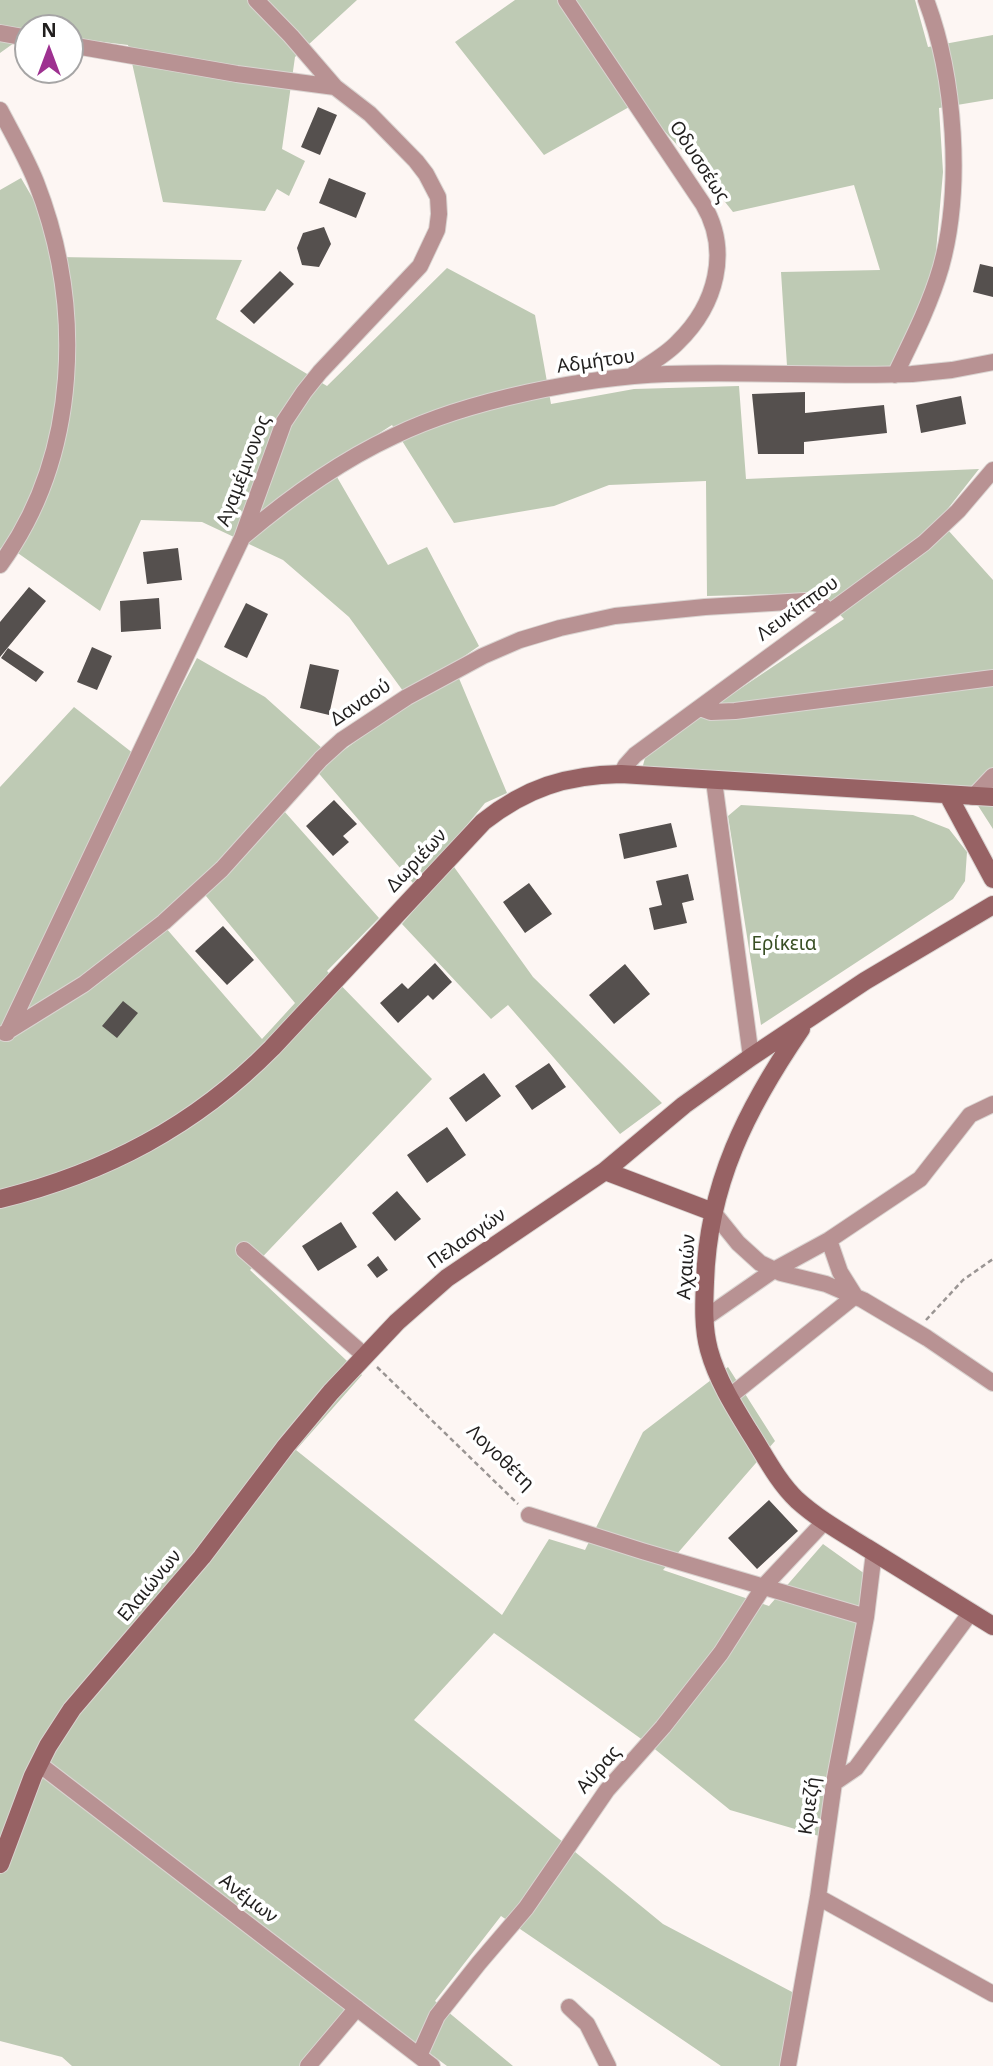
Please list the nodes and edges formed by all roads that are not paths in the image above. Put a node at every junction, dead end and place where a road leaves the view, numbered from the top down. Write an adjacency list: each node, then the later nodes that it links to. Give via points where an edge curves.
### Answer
1 (256, 0): 5 (street, Αγαμέμνονος)
2 (566, 0): 9 (street, Οδυσσέως, via 703,204 717,240 718,270 701,312 678,342)
3 (926, 0): 8 (street, via 947,88 953,192 939,275)
4 (84, 47): 5 (street)
5 (335, 87): 11 (street, Αγαμέμνονος, via 370,114 426,174 438,197 437,230 420,266 320,372 290,413)
6 (0, 110): 12 (street, via 44,202 58,256 68,338 64,401 46,475 22,531)
7 (993, 362): 8 (street, Αδμήτου)
8 (895, 375): 9 (street, Αδμήτου)
9 (629, 377): 11 (street, Αδμήτου, via 501,400 410,428 304,487)
10 (993, 470): 13 (street, Λευκίππου, via 936,533)
11 (242, 538): 25 (street, Αγαμέμνονος)
12 (0, 565)
13 (830, 612): 15 (street, Λευκίππου); 25 (street, Δαναού, via 805,601 640,613 560,628 482,656 342,740 222,869 164,922 84,985)
14 (993, 678): 15 (street, via 735,711)
15 (700, 708): 16 (street, Λευκίππου, via 635,755)
16 (621, 774): 18 (main road, Δωριέων); 29 (main road, Δωριέων, via 541,787 483,822 266,1054 190,1118 101,1166)
17 (993, 776): 20 (street)
18 (714, 781): 19 (main road, Δωριέων); 26 (street)
19 (948, 795): 20 (main road, Δωριέων); 22 (main road)
20 (973, 797): 21 (main road, Δωριέων)
21 (993, 797)
22 (993, 878)
23 (993, 905): 24 (main road, Αχαιών)
24 (807, 1020): 26 (main road, Πελασγών); 30 (main road, Αχαιών, via 745,1121)
25 (3, 1034)
26 (751, 1057): 28 (main road, Πελασγών)
27 (993, 1104): 31 (street, via 970,1115 920,1179)
28 (605, 1171): 30 (main road); 36 (main road, Πελασγών, via 447,1278)
29 (0, 1199)
30 (713, 1212): 33 (street, via 746,1252); 35 (main road, Αχαιών, via 705,1268)
31 (829, 1240): 33 (street); 34 (street)
32 (244, 1250): 36 (street)
33 (774, 1270): 34 (street); 35 (street)
34 (855, 1296): 37 (street); 38 (street)
35 (705, 1318): 38 (main road, Αχαιών, via 713,1364)
36 (364, 1355): 46 (main road, Ελαιώνων, via 286,1446 202,1557 72,1709)
37 (993, 1383)
38 (729, 1397): 40 (main road, Αχαιών, via 780,1481)
39 (529, 1515): 42 (street, Λογοθέτη)
40 (825, 1521): 41 (main road, Αχαιών); 42 (street, Αύρας)
41 (874, 1552): 43 (main road, Αχαιών); 44 (street, Κριεζή)
42 (764, 1586): 44 (street, Λογοθέτη); 53 (street, Αύρας, via 721,1653 607,1790 526,1908 437,2016)
43 (971, 1612): 45 (main road, Αχαιών); 47 (street, via 856,1768)
44 (866, 1617): 47 (street, Κριεζή)
45 (993, 1626)
46 (39, 1764): 48 (main road, Ελαιώνων); 52 (street, Ανέμων)
47 (834, 1783): 49 (street, Κριεζή)
48 (0, 1864)
49 (818, 1897): 50 (street); 56 (street, Κριεζή)
50 (993, 1994)
51 (569, 2007): 55 (street, via 587,2024)
52 (357, 2008): 53 (street, Ανέμων); 54 (street)
53 (426, 2061)
54 (308, 2066)
55 (608, 2066)
56 (789, 2066)

